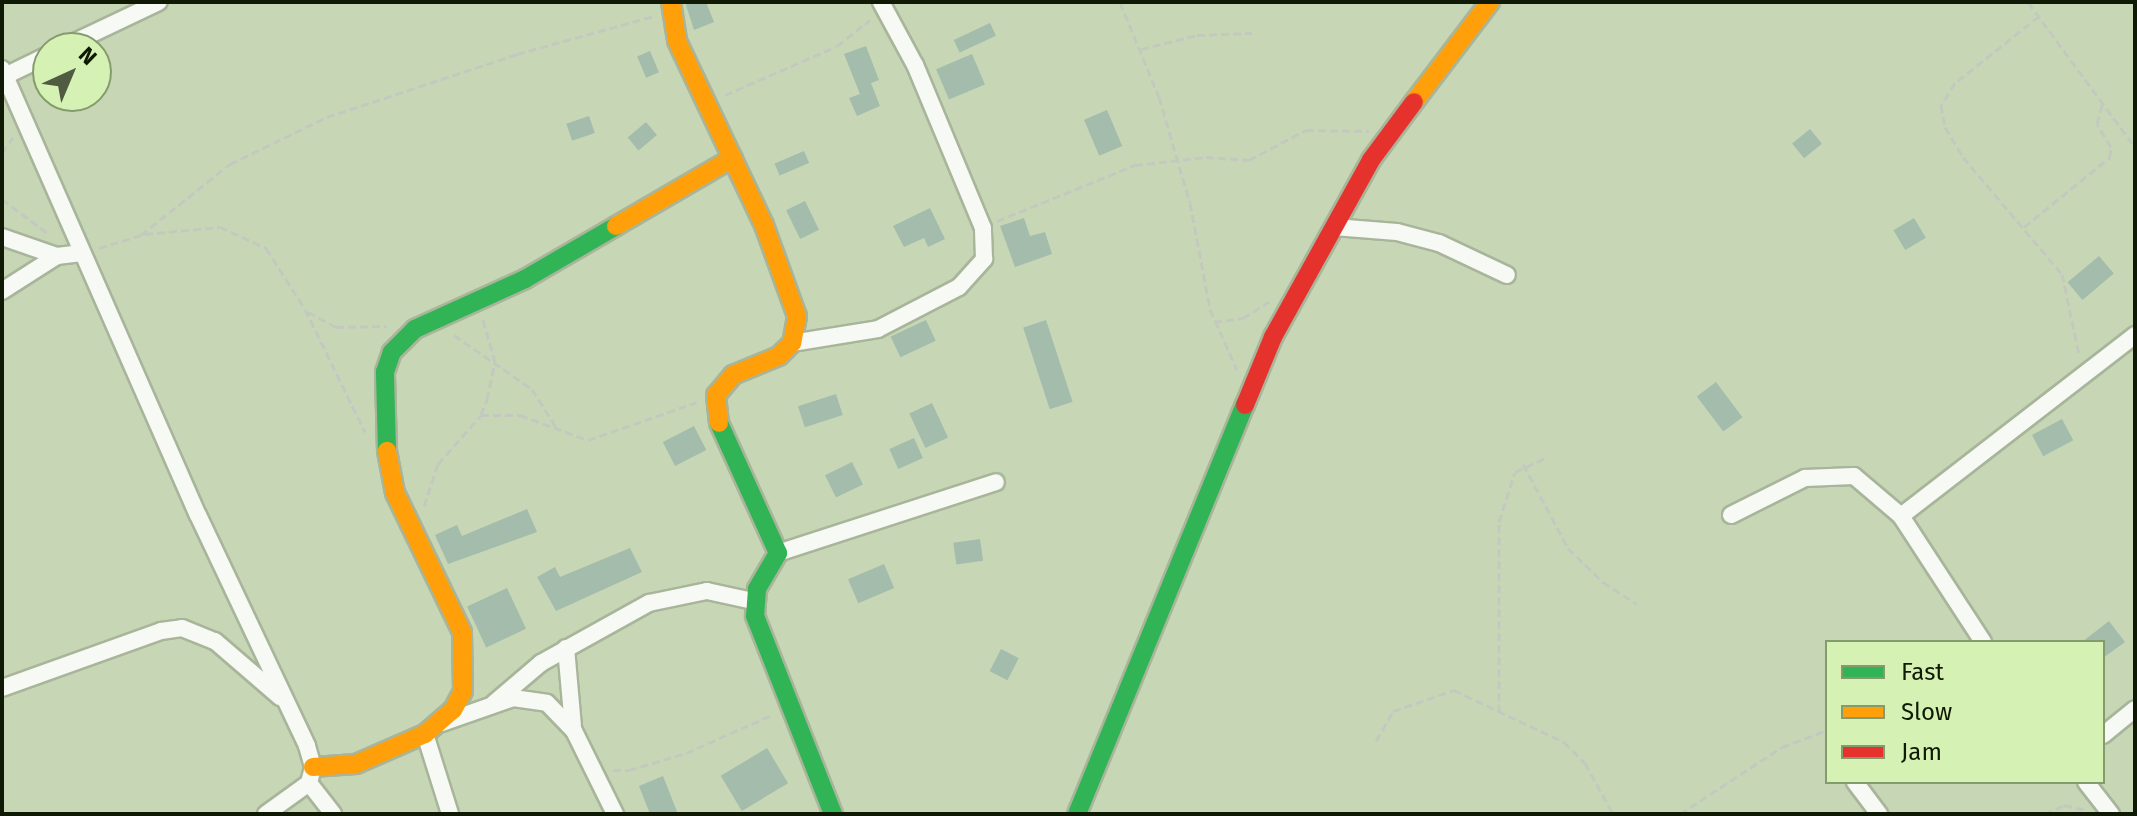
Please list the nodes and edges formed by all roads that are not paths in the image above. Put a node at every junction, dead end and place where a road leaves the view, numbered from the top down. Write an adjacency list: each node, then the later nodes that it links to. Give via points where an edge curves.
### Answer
1 (159, 2): 5 (street)
2 (1490, 2): 9 (street, via 1390,134)
3 (882, 5): 15 (street, via 915,65 983,228 984,259 959,287 878,329)
4 (670, 7): 8 (street, via 677,41)
5 (96, 32)
6 (32, 61): 7 (street)
7 (3, 73): 11 (street)
8 (733, 158): 15 (street, via 785,275 797,316); 27 (street, via 477,301 422,325 389,362 385,418 395,493 462,632 463,691)
9 (1334, 227): 12 (street, via 1397,232 1439,243); 38 (street, via 1249,393)
10 (2, 237): 11 (street)
11 (68, 254): 13 (street); 24 (street)
12 (1507, 275)
13 (2, 291)
14 (2135, 335): 18 (street)
15 (792, 343): 19 (street, via 779,356 733,375 716,395 724,438)
16 (996, 482): 19 (street)
17 (1731, 515): 18 (street, via 1805,478 1833,474 1854,476)
18 (1901, 516): 21 (street)
19 (778, 553): 20 (street)
20 (753, 601): 22 (street, via 707,591 661,600 614,619); 37 (street)
21 (1974, 639)
22 (566, 648): 25 (street); 28 (street, via 565,684)
23 (2, 688): 24 (street, via 182,628 215,641)
24 (285, 701): 30 (street)
25 (494, 703): 27 (street); 28 (street, via 529,698 547,703)
26 (2135, 709): 29 (street)
27 (433, 729): 30 (street, via 356,764); 35 (street)
28 (574, 731): 36 (street)
29 (2105, 733)
30 (311, 775): 33 (street); 34 (street)
31 (1856, 784): 39 (street)
32 (2088, 784): 40 (street)
33 (266, 814)
34 (333, 814)
35 (450, 814)
36 (615, 814)
37 (833, 814)
38 (1077, 814)
39 (1879, 814)
40 (2111, 814)

